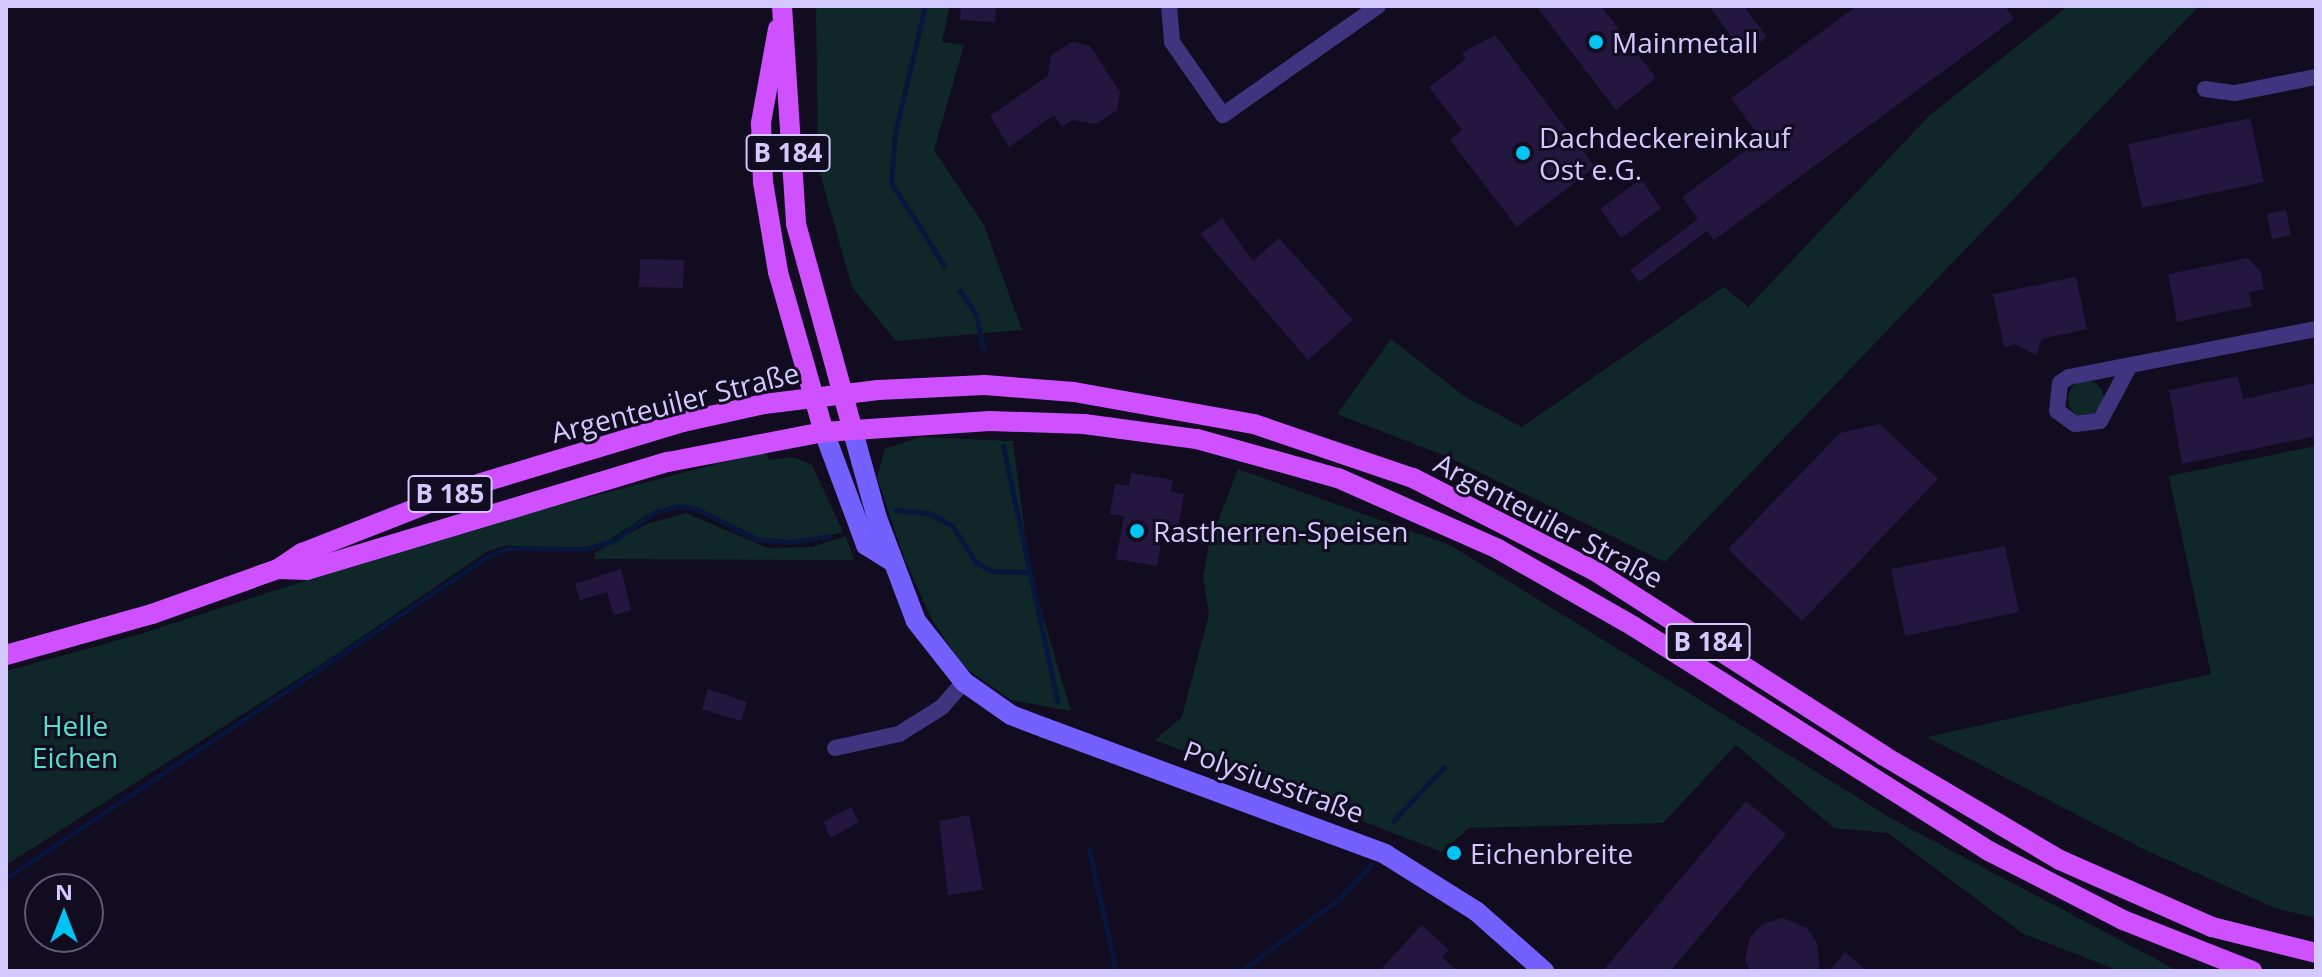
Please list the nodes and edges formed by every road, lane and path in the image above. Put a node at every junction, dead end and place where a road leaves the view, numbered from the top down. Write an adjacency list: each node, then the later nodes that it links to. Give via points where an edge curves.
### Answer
1 (1169, 6): 2 (street, via 1172,42 1223,115)
2 (1378, 6)
3 (782, 13): 8 (main road, B 184, via 796,224); 9 (main road, B 184, via 765,85 763,182 778,272)
4 (2316, 77): 5 (street, via 2235,93)
5 (2205, 89)
6 (2316, 329): 7 (street)
7 (2129, 367): 7 (street, via 2060,383 2054,398 2057,411 2083,426 2100,421)
8 (845, 392): 9 (main road, Argenteuiler Straße / B 184); 10 (main road, B 184); 17 (main road, Argenteuiler Straße / B 184, via 985,385 1074,392 1254,424 1413,478 1595,571 1884,756 2060,860 2212,927)
9 (813, 396): 11 (main road, B 184); 13 (main road, Argenteuiler Straße / B 185, via 683,422 553,459 414,507 302,553)
10 (852, 428): 11 (main road, Argenteuiler Straße / B 184); 12 (street, Polysiusstraße); 19 (main road, Argenteuiler Straße / B 184, via 990,421 1140,430 1269,456 1338,478 1417,510 1550,576 1865,775 2055,887)
11 (824, 432): 12 (street, Polysiusstraße, via 866,545); 13 (main road, Argenteuiler Straße / B 185, via 668,462 307,570)
12 (892, 561): 15 (street, Polysiusstraße, via 916,621)
13 (278, 569): 14 (main road, Argenteuiler Straße / B 185, via 152,614)
14 (6, 655)
15 (964, 682): 16 (street, via 942,707 899,734); 18 (street, Polysiusstraße, via 1011,715 1314,823 1385,854 1476,911)
16 (835, 748)
17 (2316, 953)
18 (1544, 971)
19 (2252, 971)

